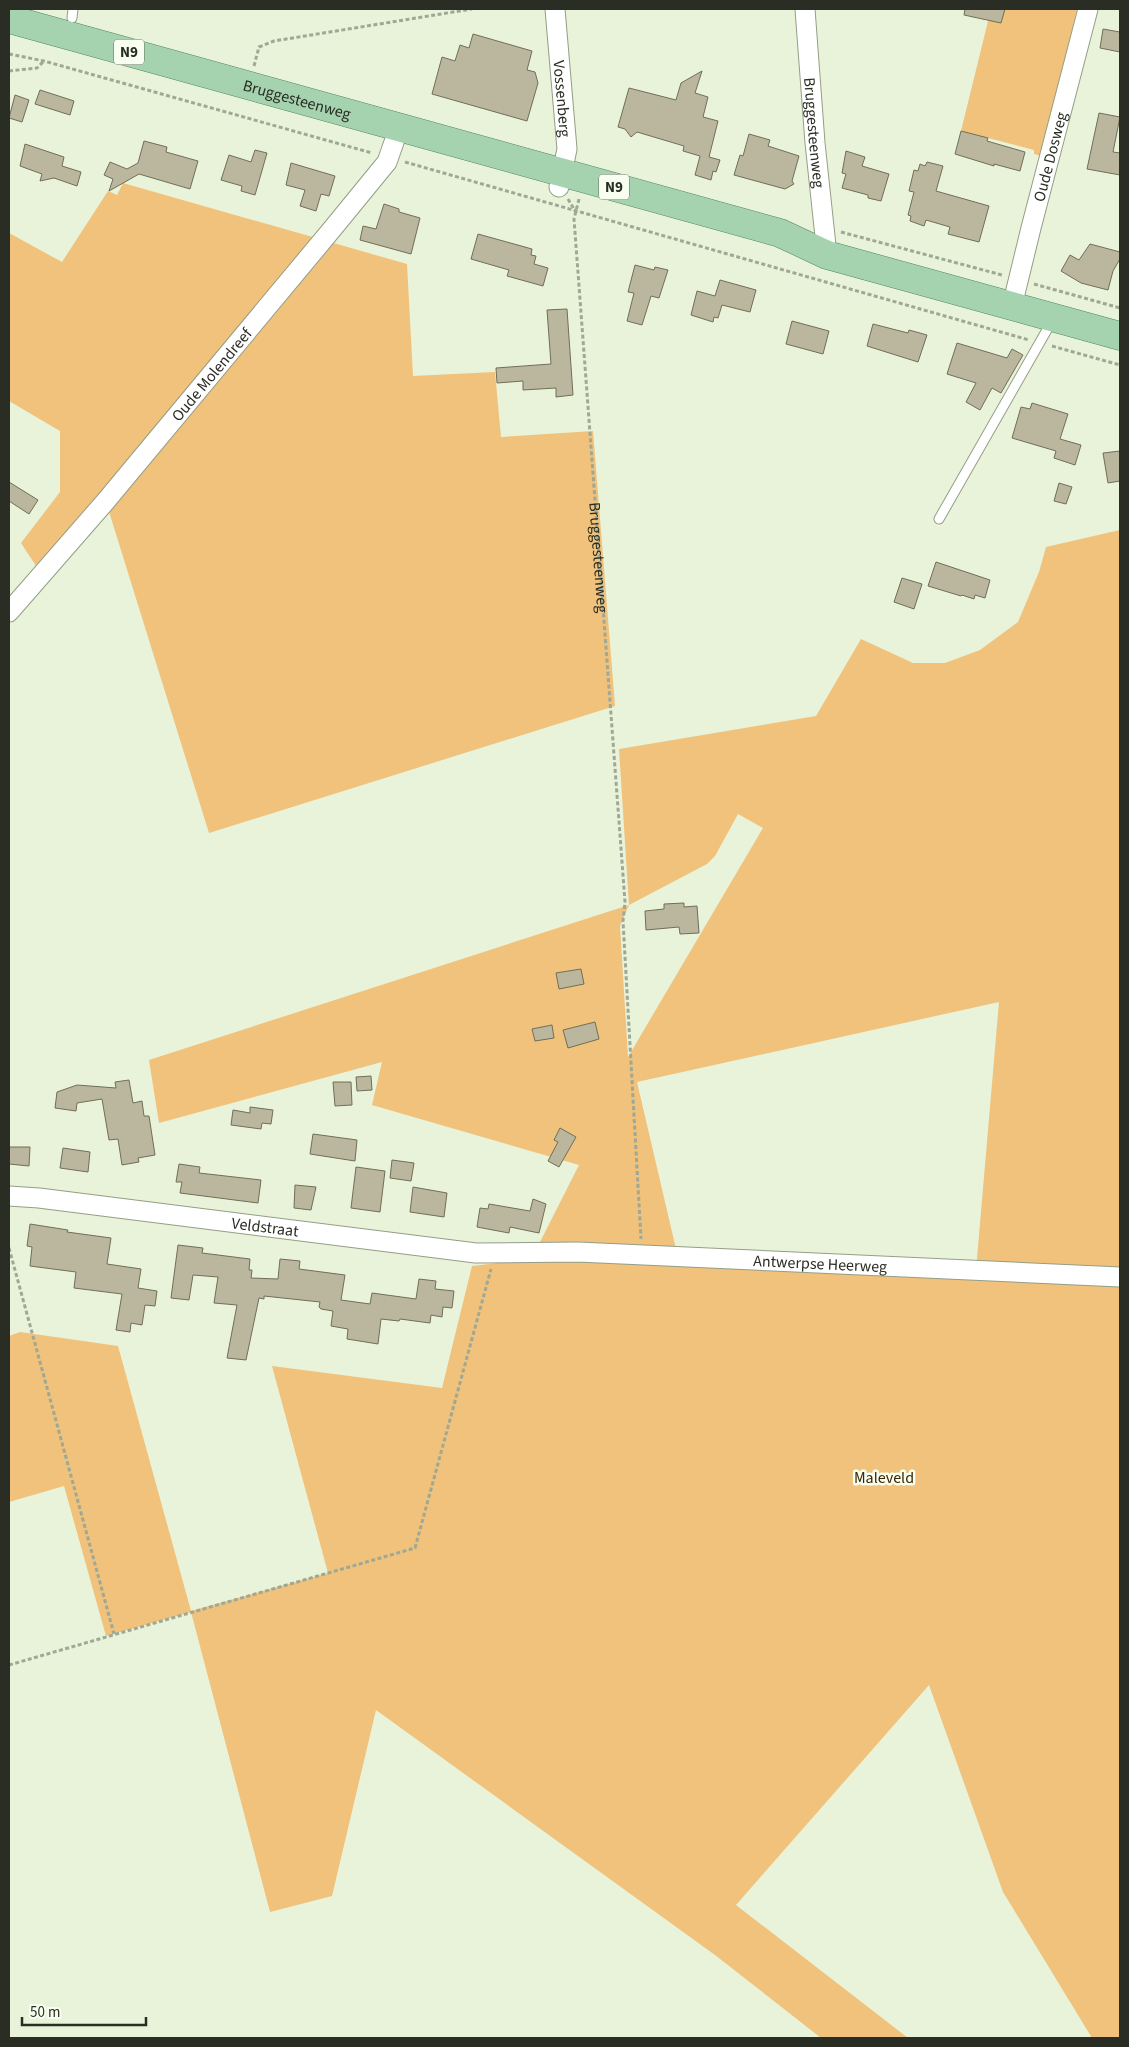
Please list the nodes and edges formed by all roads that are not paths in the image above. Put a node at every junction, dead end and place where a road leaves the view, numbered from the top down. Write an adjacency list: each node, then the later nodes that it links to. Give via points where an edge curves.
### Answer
1 (555, 9): 7 (street, Vossenberg)
2 (805, 9): 8 (street, Bruggesteenweg)
3 (1088, 9): 9 (street, Oude Dosweg)
4 (9, 19): 6 (main road, Bruggesteenweg / N9)
5 (9, 34): 6 (main road, Bruggesteenweg / N9)
6 (393, 142): 7 (main road, Bruggesteenweg / N9); 13 (street, Oude Molendreef, via 333,228 112,494)
7 (569, 191): 8 (main road, Bruggesteenweg / N9, via 803,256)
8 (827, 255): 9 (main road, Bruggesteenweg / N9)
9 (1012, 306): 10 (main road, Bruggesteenweg / N9)
10 (1059, 320): 11 (main road, N9); 12 (lane, via 1040,343)
11 (1120, 336)
12 (938, 519)
13 (9, 612)
14 (9, 1196): 15 (street, Veldstraat, via 476,1253)
15 (521, 1252): 16 (street, Antwerpse Heerweg)
16 (1120, 1277)

